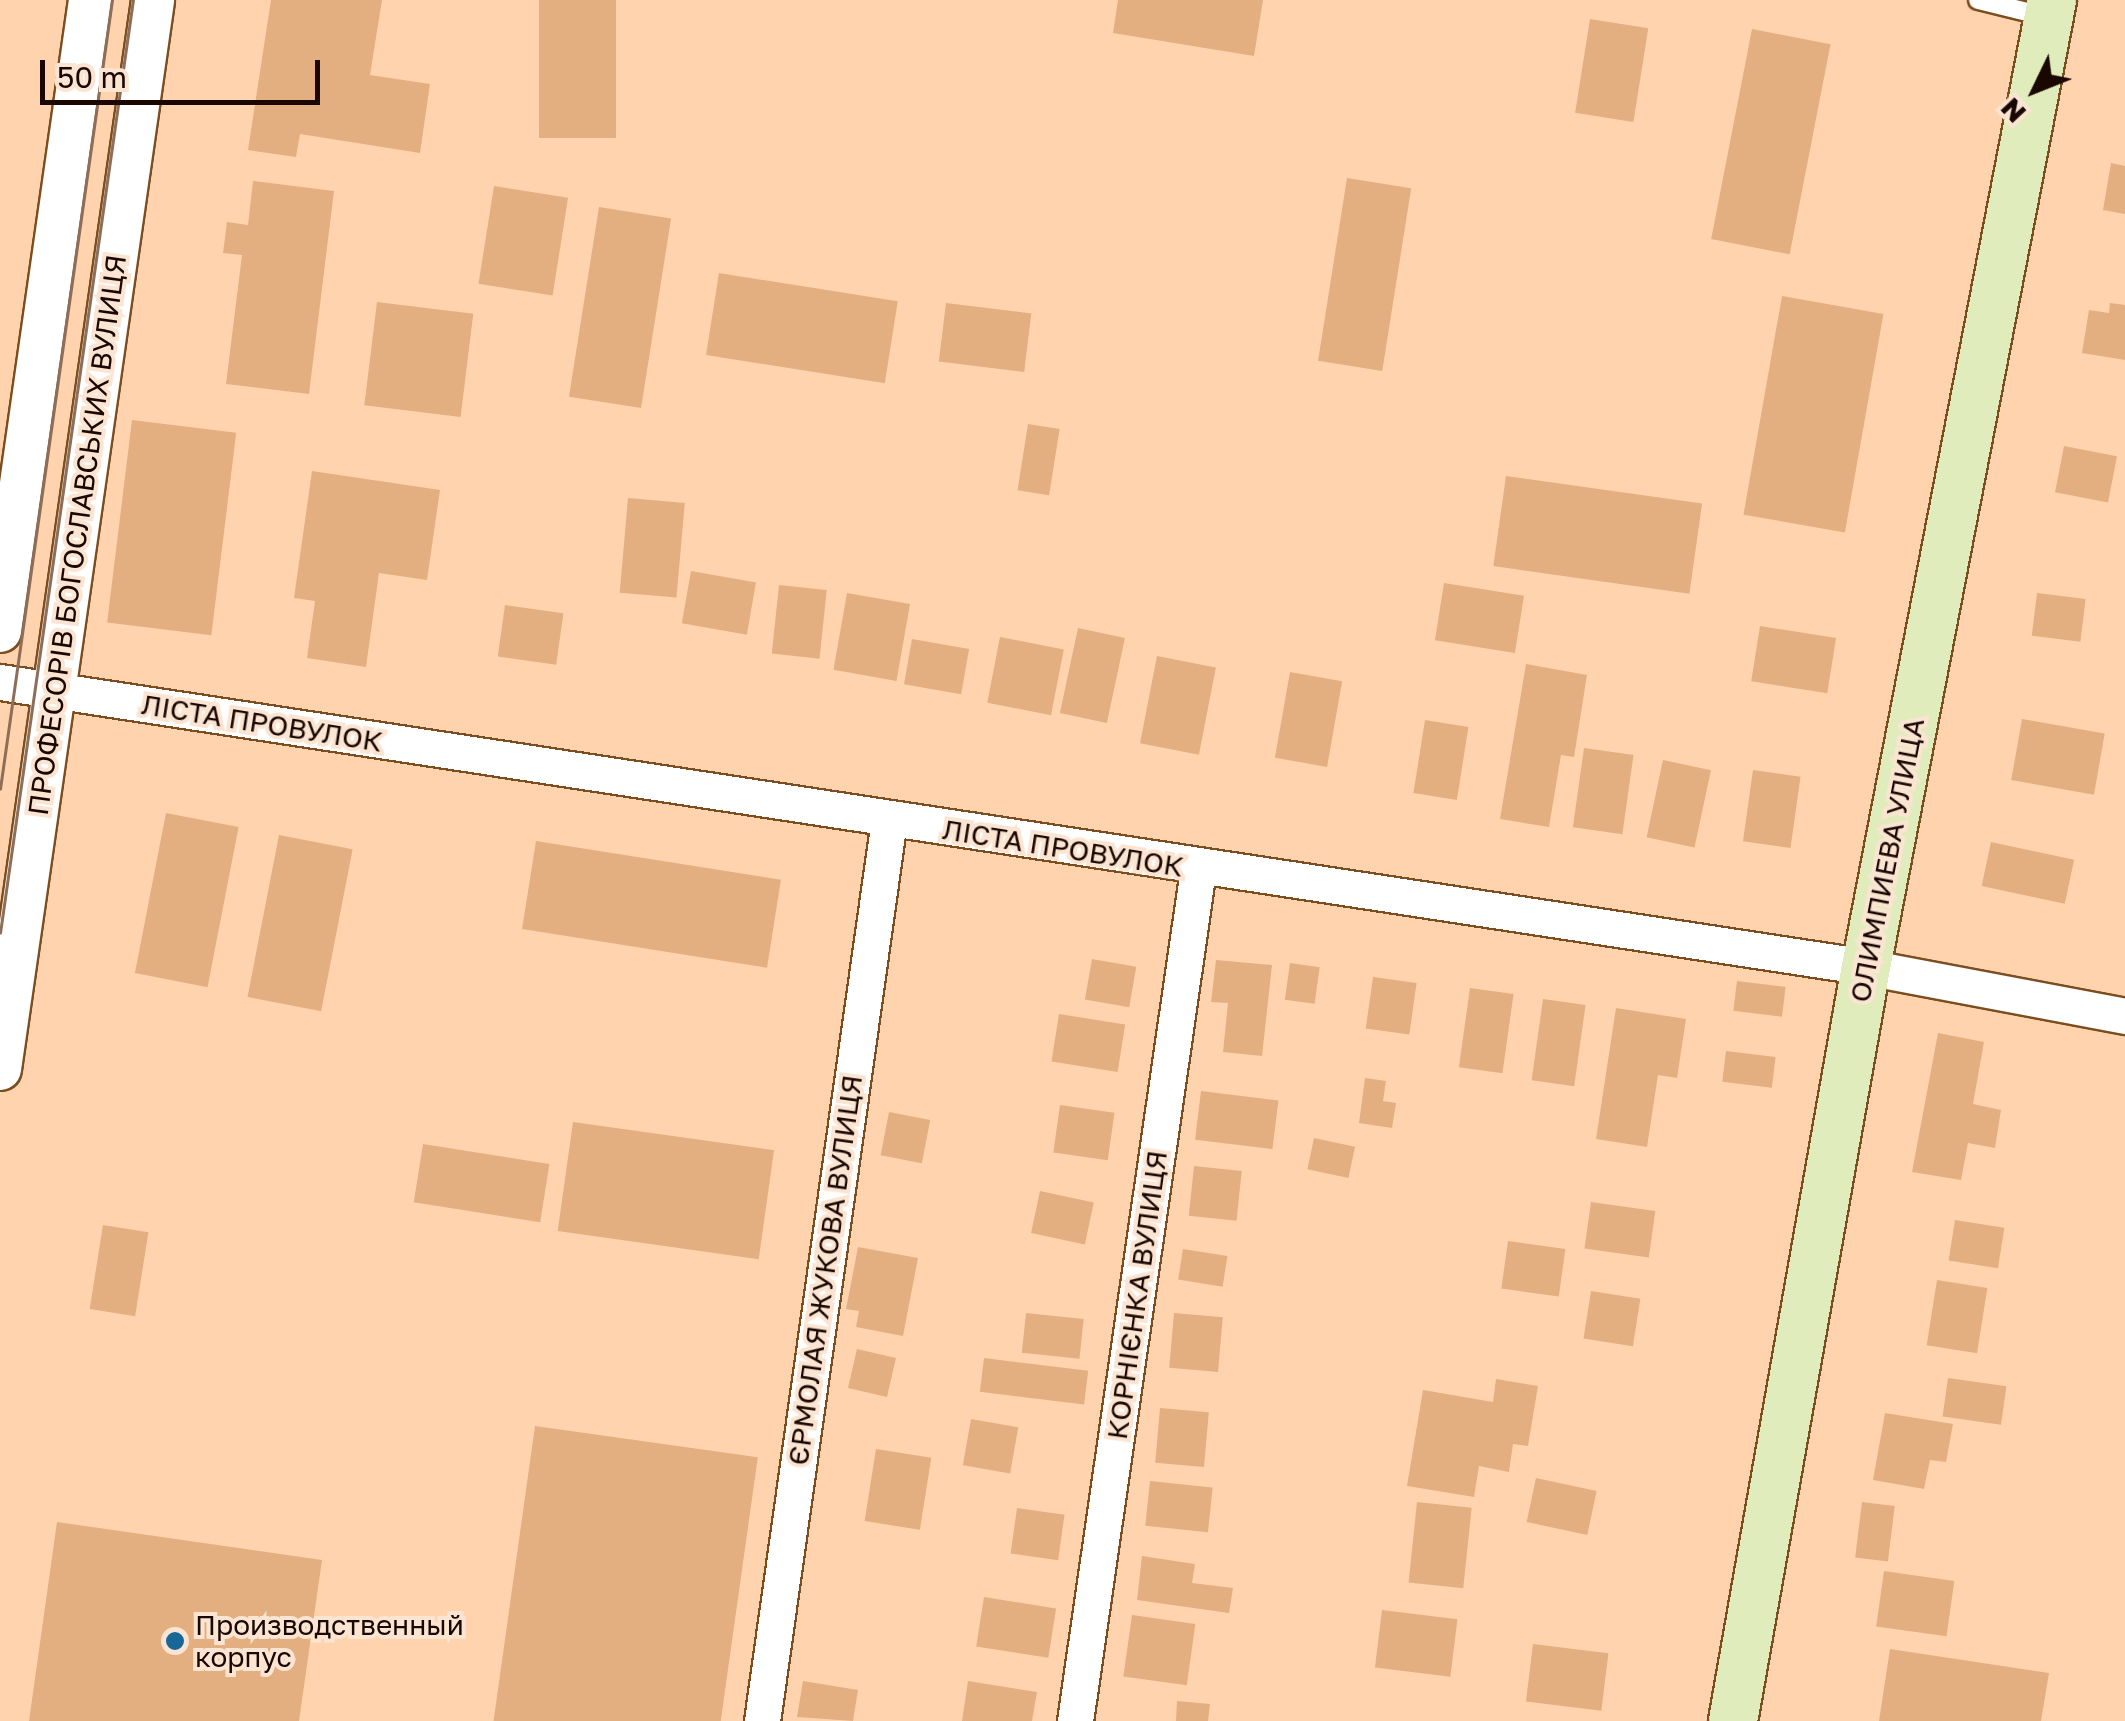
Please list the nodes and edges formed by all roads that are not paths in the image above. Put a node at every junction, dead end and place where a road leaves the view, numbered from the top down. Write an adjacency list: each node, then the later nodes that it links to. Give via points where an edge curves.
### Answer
1 (90, 0): 5 (street)
2 (153, 0): 7 (street, ПРОФЕСОРІВ БОГОСЛАВСЬКИХ ВУЛИЦЯ)
3 (1978, 0): 4 (lane)
4 (2050, 8): 10 (main road, ОЛИМПИЕВА УЛИЦА)
5 (0, 631)
6 (0, 682): 7 (street, ЛІСТА ПРОВУЛОК)
7 (56, 691): 8 (street, ЛІСТА ПРОВУЛОК); 12 (street, ПРОФЕСОРІВ БОГОСЛАВСЬКИХ ВУЛИЦЯ)
8 (888, 820): 9 (street, ЛІСТА ПРОВУЛОК); 13 (street, ЄРМОЛАЯ ЖУКОВА ВУЛИЦЯ)
9 (1198, 870): 10 (street, ЛІСТА ПРОВУЛОК); 14 (street, КОРНІЄНКА ВУЛИЦЯ)
10 (1866, 967): 11 (street, ЛІСТА ПРОВУЛОК); 15 (main road, ОЛИМПИЕВА УЛИЦА)
11 (2125, 1016)
12 (0, 1069)
13 (762, 1721)
14 (1076, 1721)
15 (1733, 1721)

